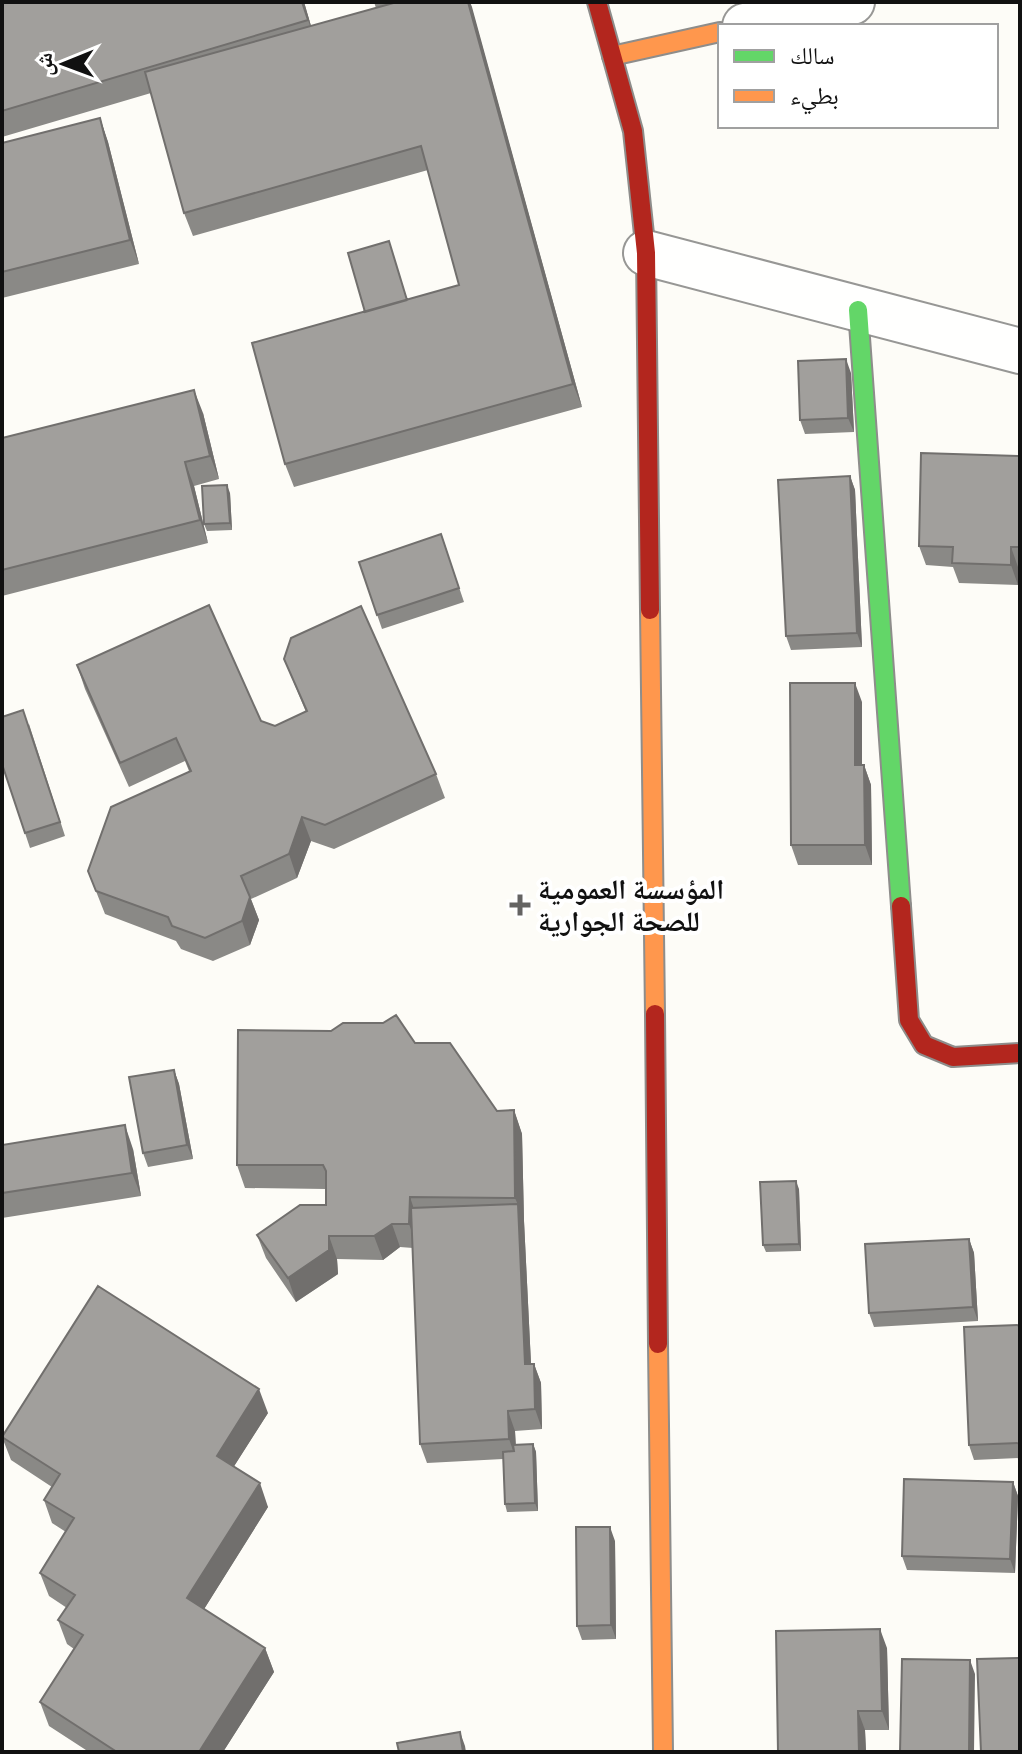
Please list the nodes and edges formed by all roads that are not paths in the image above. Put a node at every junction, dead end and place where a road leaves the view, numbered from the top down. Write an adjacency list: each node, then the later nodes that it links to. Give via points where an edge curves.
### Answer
1 (597, 2): 5 (street)
2 (852, 2): 3 (street)
3 (754, 24)
4 (718, 32): 5 (street)
5 (612, 56): 6 (street, via 633,131)
6 (646, 253): 7 (street); 10 (street)
7 (858, 310): 8 (street); 9 (street, via 909,1020 924,1045 953,1057)
8 (1020, 351)
9 (1020, 1053)
10 (663, 1752)

